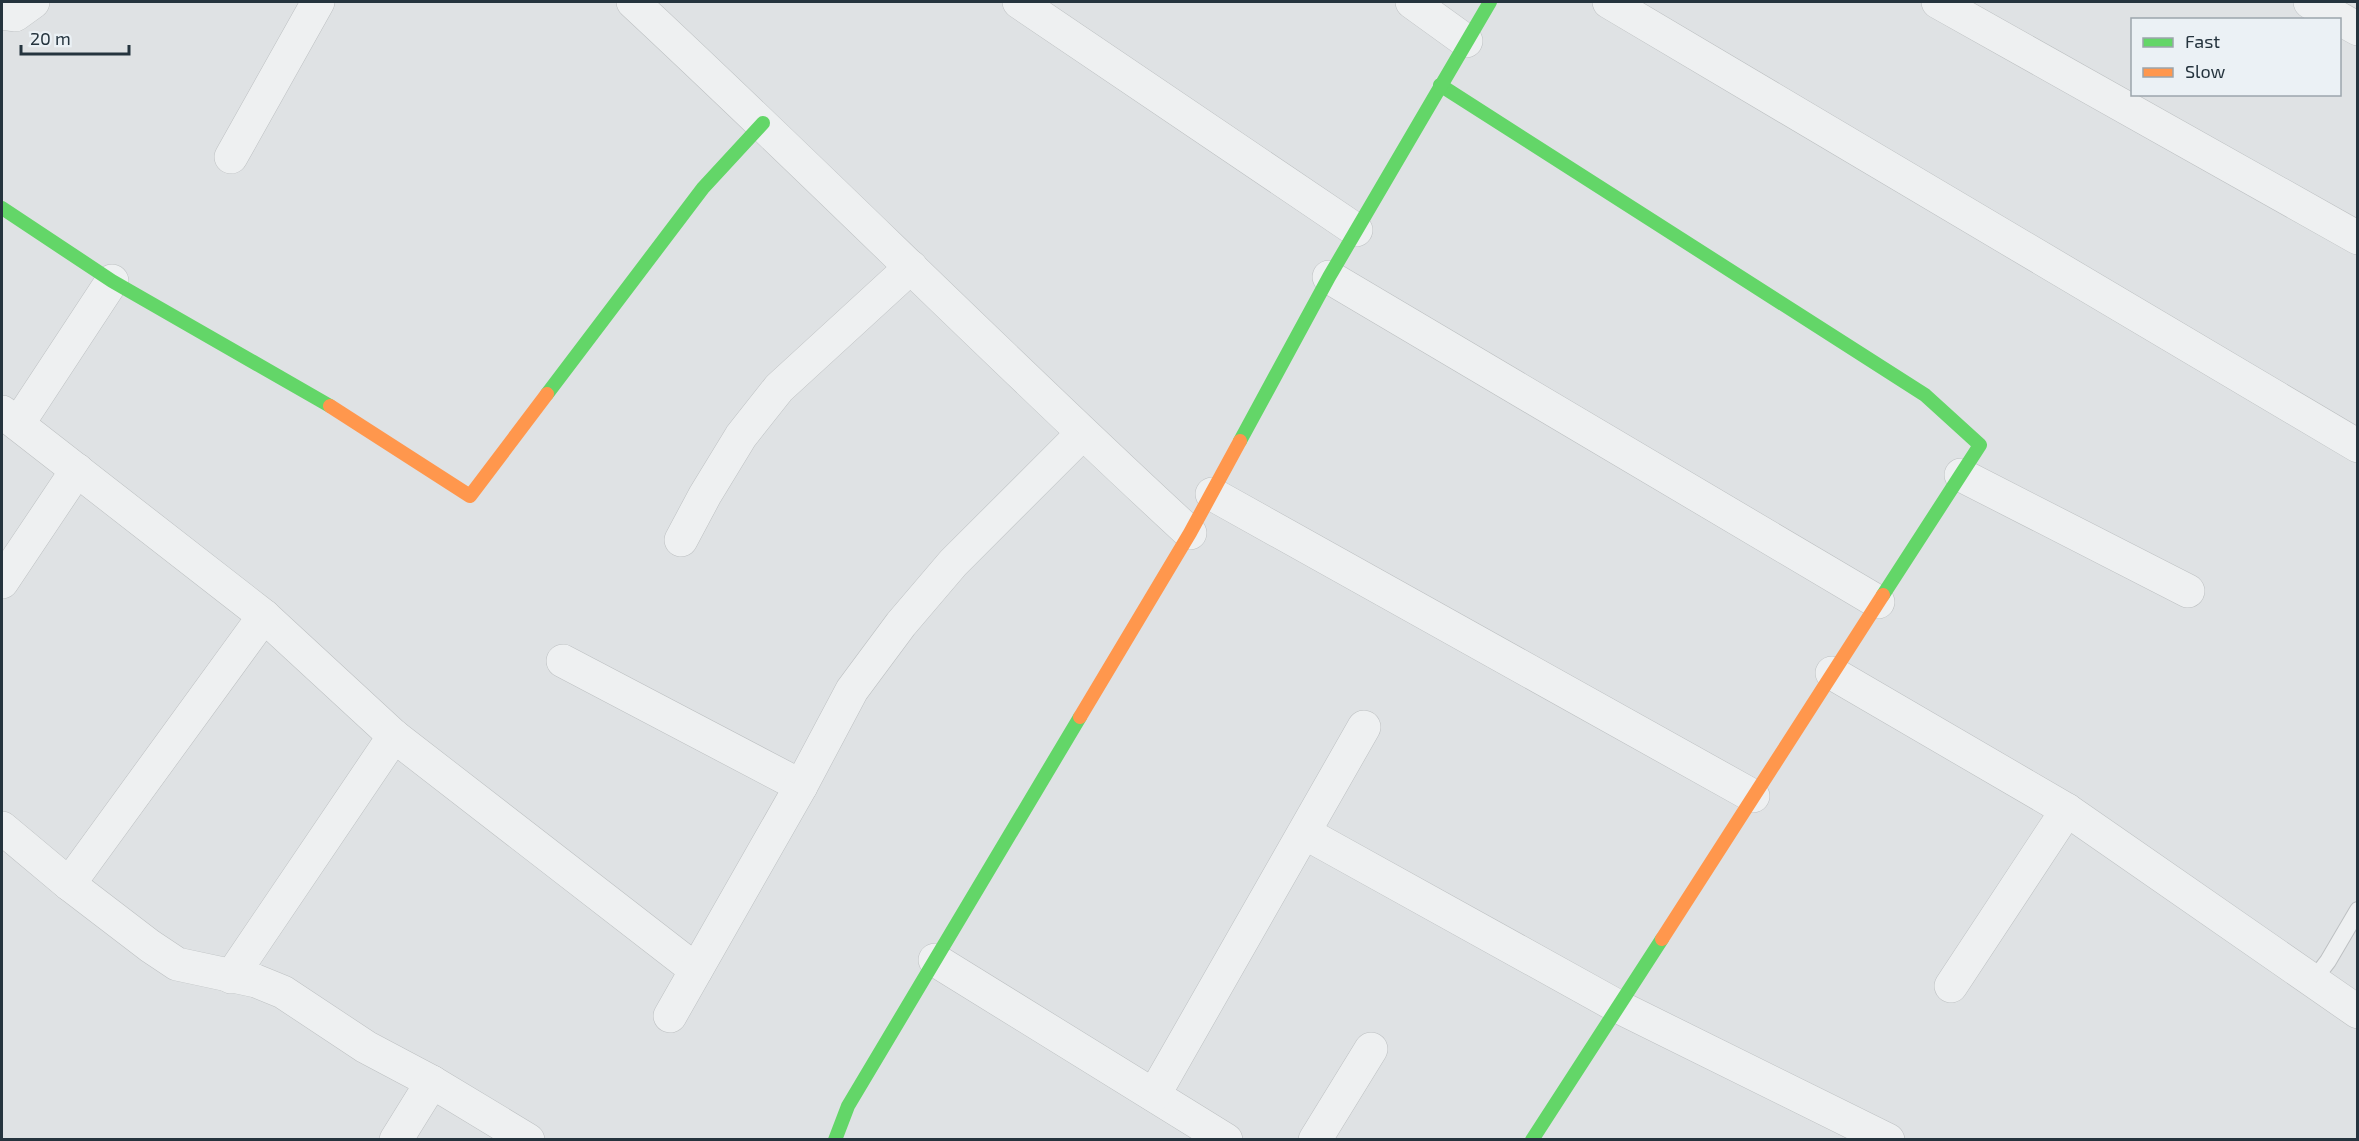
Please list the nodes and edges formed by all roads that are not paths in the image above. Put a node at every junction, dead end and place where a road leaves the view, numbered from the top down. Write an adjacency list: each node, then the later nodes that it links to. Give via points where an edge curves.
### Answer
1 (33, 2): 10 (street, via 15,15)
2 (318, 2): 17 (street)
3 (633, 2): 16 (street)
4 (1019, 2): 19 (street)
5 (1412, 2): 14 (street)
6 (1490, 2): 14 (street)
7 (1609, 2): 26 (street)
8 (1938, 2): 20 (street)
9 (2310, 2): 11 (street)
10 (2, 13)
11 (2340, 18)
12 (2341, 19): 13 (street)
13 (2358, 28)
14 (1466, 41): 15 (street)
15 (1440, 85): 19 (street); 28 (street, via 1924,395 1980,445)
16 (763, 123): 21 (street); 23 (street, via 703,188 470,496 313,395)
17 (231, 157)
18 (2, 208): 23 (street)
19 (1356, 230): 22 (street)
20 (2358, 238)
21 (911, 267): 25 (street); 31 (street, via 778,388 741,436)
22 (1329, 277): 29 (street); 34 (street)
23 (112, 281): 24 (street)
24 (10, 418): 27 (street)
25 (1082, 434): 30 (street); 40 (street, via 953,563 901,624 852,690)
26 (2358, 446)
27 (78, 470): 32 (street); 35 (street)
28 (1961, 475): 33 (street); 34 (street)
29 (1212, 494): 30 (street); 41 (street)
30 (1190, 533): 47 (street)
31 (681, 540)
32 (2, 582)
33 (2188, 591)
34 (1878, 602): 37 (street)
35 (264, 616): 39 (street); 45 (street)
36 (563, 661): 40 (street)
37 (1832, 673): 41 (street); 42 (street)
38 (1364, 727): 44 (street)
39 (394, 736): 48 (street); 49 (street)
40 (801, 786): 48 (street)
41 (1753, 796): 52 (street)
42 (2067, 810): 50 (street); 51 (street)
43 (2, 828): 45 (street)
44 (1305, 833): 52 (street); 57 (street)
45 (69, 884): 49 (street, via 177,964)
46 (2358, 910): 50 (lane)
47 (935, 960): 57 (street); 60 (street, via 848,1106)
48 (696, 970): 54 (street)
49 (231, 977): 56 (street, via 256,981 283,992 366,1047)
50 (2312, 982): 53 (street)
51 (1951, 986)
52 (1617, 1006): 63 (street); 64 (street)
53 (2358, 1012)
54 (670, 1016)
55 (1371, 1049): 62 (street)
56 (432, 1082): 58 (street); 59 (street)
57 (1155, 1095): 61 (street)
58 (396, 1140)
59 (528, 1140)
60 (835, 1140)
61 (1226, 1140)
62 (1315, 1140)
63 (1532, 1140)
64 (1888, 1140)

